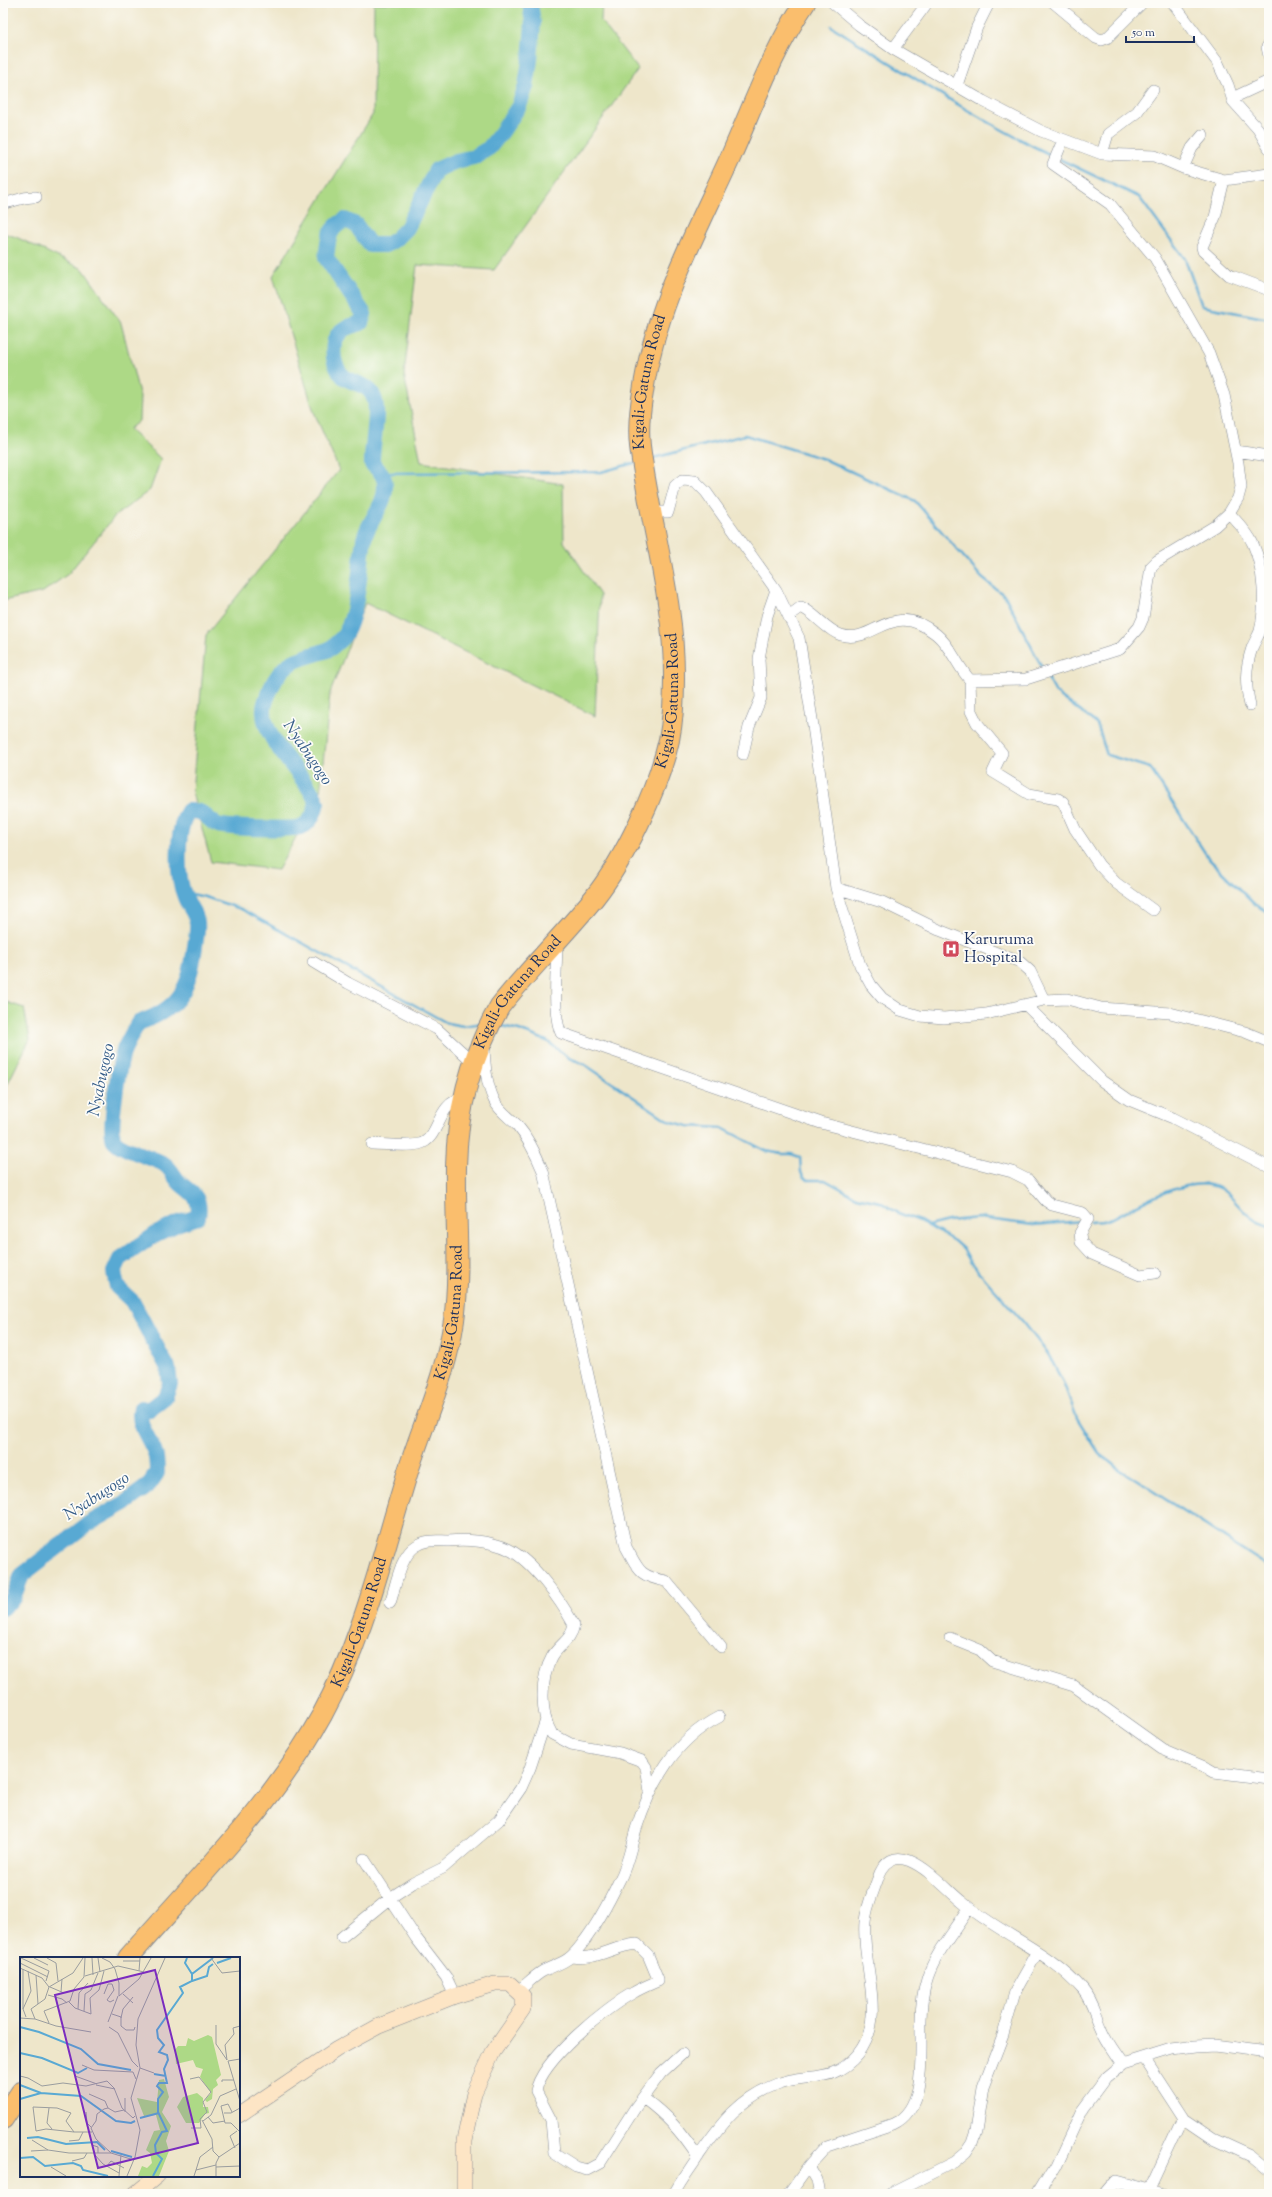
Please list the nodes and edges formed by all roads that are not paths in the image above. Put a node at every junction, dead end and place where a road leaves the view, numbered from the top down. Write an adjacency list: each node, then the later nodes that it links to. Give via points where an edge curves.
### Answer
1 (805, 3): 27 (highway, Kigali-Gatuna Road, via 779,47 673,282 657,324 647,365 640,412 640,444)
2 (833, 3): 9 (street)
3 (989, 3): 12 (street, via 977,27)
4 (1054, 3): 5 (street, via 1096,38 1102,40)
5 (1142, 3)
6 (1173, 3): 14 (street, via 1218,63)
7 (925, 6): 9 (street)
8 (1269, 44): 10 (street)
9 (893, 49): 12 (street)
10 (1269, 56)
11 (1269, 81): 14 (street, via 1239,95)
12 (957, 85): 16 (street, via 1020,120)
13 (1153, 90): 18 (street, via 1137,112 1108,134)
14 (1233, 101): 17 (street, via 1258,129)
15 (1203, 135): 19 (street, via 1192,148)
16 (1063, 140): 18 (street); 25 (street, via 1053,164 1110,204 1155,258 1209,353 1224,394)
17 (1269, 148)
18 (1102, 154): 19 (street, via 1148,155)
19 (1184, 168): 21 (street)
20 (1269, 174): 21 (street)
21 (1224, 180): 24 (street, via 1203,251 1229,275)
22 (36, 197): 23 (street, via 23,196 11,202)
23 (3, 202)
24 (1269, 290)
25 (1236, 451): 26 (street); 28 (street, via 1241,487)
26 (1269, 456)
27 (653, 512): 29 (street, via 668,512 675,486 682,480 695,481 706,492); 36 (highway, Kigali-Gatuna Road, via 670,602 674,645 674,704 669,740 638,824 608,878)
28 (1229, 513): 31 (street, via 1215,526 1157,561 1152,567 1143,618 1139,627 1120,650 1026,679); 32 (street, via 1253,544 1260,570 1263,613 1259,634 1248,664 1246,684)
29 (776, 590): 30 (street); 33 (street, via 767,616 759,659 760,698 749,727)
30 (789, 616): 31 (street, via 801,607 839,634 849,636 859,636 877,627 904,619 921,625 937,634 950,648 962,671); 34 (street, via 799,638)
31 (970, 680): 35 (street, via 971,711 976,724 1002,753 993,772 1029,794 1063,802 1075,829 1099,865 1116,883)
32 (1250, 705)
33 (743, 754)
34 (836, 888): 38 (street, via 882,902 939,930 1020,962 1030,971); 39 (street, via 860,964 871,985 882,998 900,1010 920,1016 944,1018 986,1014)
35 (1153, 910)
36 (557, 941): 40 (highway, Kigali-Gatuna Road, via 500,1006); 46 (street, via 556,1009 561,1032 821,1122 1021,1176 1052,1205 1087,1216 1088,1219 1080,1233 1081,1242 1092,1254 1140,1275)
37 (313, 962): 42 (street, via 437,1029)
38 (1044, 1000): 39 (street); 41 (street, via 1067,999 1108,1008 1170,1013 1245,1032)
39 (1026, 1005): 45 (street, via 1102,1081 1129,1100 1173,1118)
40 (483, 1039): 42 (highway, Kigali-Gatuna Road); 49 (street, via 488,1087 494,1101 533,1146 543,1171 626,1547 641,1573 649,1578 666,1581)
41 (1269, 1042)
42 (474, 1063): 43 (highway, Kigali-Gatuna Road)
43 (464, 1098): 44 (street, via 456,1099 447,1106 426,1141 418,1144); 59 (highway, Kigali-Gatuna Road, via 456,1166 458,1250 454,1319 434,1404 406,1478 355,1644 324,1713 275,1788)
44 (372, 1144)
45 (1267, 1166)
46 (1155, 1273)
47 (390, 1603): 51 (street, via 406,1557 416,1546 431,1540 457,1540 509,1550 538,1575 574,1625 572,1634 552,1656 543,1682)
48 (950, 1638): 52 (street, via 980,1650 992,1661 1074,1686 1162,1749 1214,1772)
49 (721, 1647)
50 (719, 1717): 53 (street, via 708,1722 680,1747 662,1768)
51 (546, 1720): 53 (street, via 552,1734 565,1742 620,1753 642,1761 646,1766); 55 (street, via 521,1788 499,1820 443,1868)
52 (1269, 1780)
53 (650, 1791): 60 (street, via 620,1881 590,1933)
54 (364, 1860): 55 (street)
55 (390, 1898): 57 (street); 62 (street, via 446,1977)
56 (969, 1908): 58 (street); 72 (street, via 924,1869 902,1859 887,1861 878,1877 865,1922 872,1993 869,2036 863,2047 837,2072 779,2083 752,2095 725,2119); 73 (street, via 930,1970 927,1980 921,2020 920,2080 908,2112 902,2120 893,2124 827,2146)
57 (342, 1937)
58 (1037, 1953): 66 (street, via 1055,1964 1084,1991 1106,2037); 82 (street, via 1015,1992 1003,2035 983,2087 972,2143 954,2162)
59 (129, 1957)
60 (572, 1957): 61 (street, via 561,1965 543,1972); 68 (street, via 584,1959 637,1944 648,1955 658,1981 632,1993 598,2018 560,2051 544,2072 536,2091 551,2120 554,2153 576,2167 587,2170 593,2168 600,2163)
61 (519, 1990): 62 (main road, via 510,1984 495,1984); 78 (main road, via 524,1996 523,2009 493,2052 479,2079 471,2103 464,2141)
62 (455, 1996): 69 (main road, via 379,2026 337,2049)
63 (1269, 2052): 65 (street, via 1214,2045 1171,2050)
64 (682, 2054): 68 (street, via 661,2073)
65 (1144, 2058): 66 (street); 70 (street)
66 (1123, 2064): 83 (street, via 1107,2076 1082,2112 1056,2166)
67 (20, 2094): 71 (highway)
68 (644, 2098): 72 (street, via 677,2127)
69 (240, 2114)
70 (1183, 2118): 74 (street, via 1214,2139 1251,2156); 76 (street)
71 (3, 2119)
72 (698, 2157): 79 (street)
73 (809, 2166): 80 (street); 81 (street, via 817,2180)
74 (1269, 2170)
75 (156, 2177): 77 (main road)
76 (1150, 2189): 84 (street, via 1116,2181); 85 (street)
77 (135, 2194)
78 (464, 2194)
79 (674, 2194)
80 (789, 2194)
81 (820, 2194)
82 (890, 2194)
83 (1039, 2194)
84 (1105, 2194)
85 (1164, 2194)

